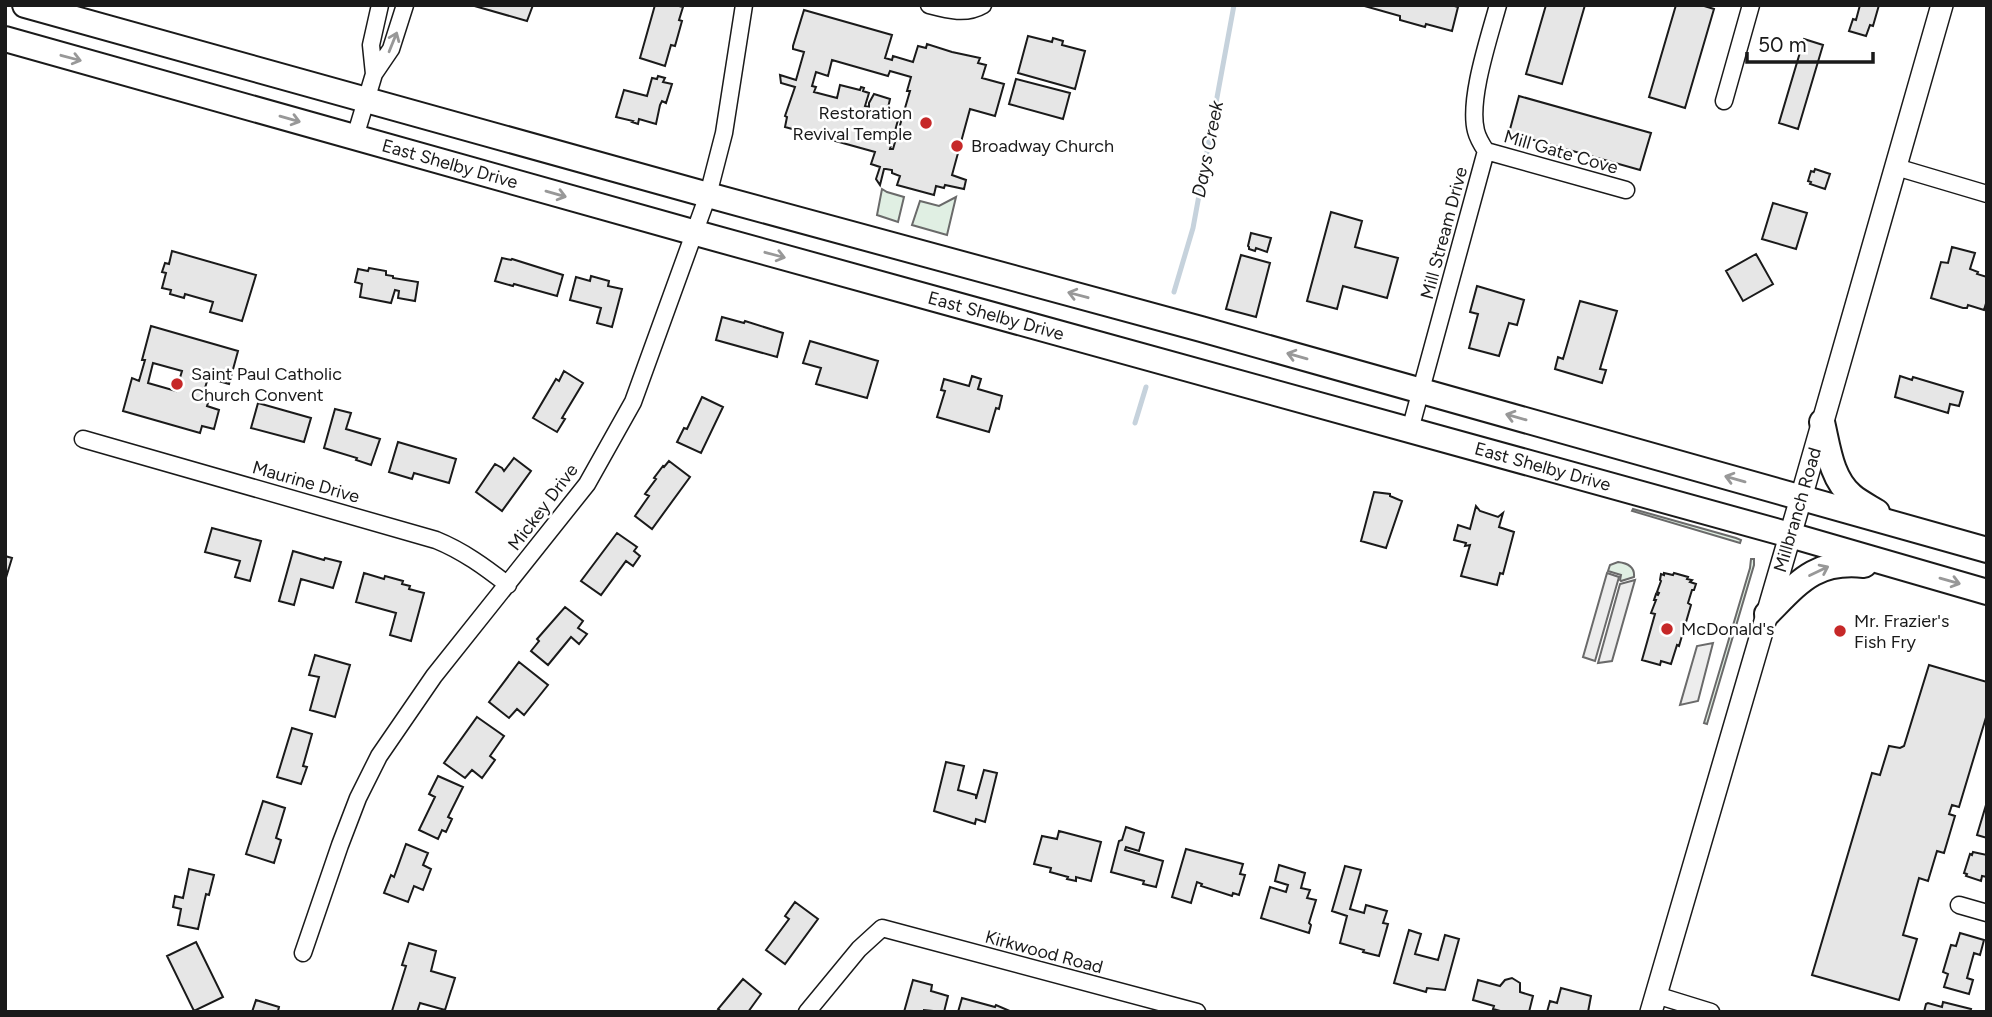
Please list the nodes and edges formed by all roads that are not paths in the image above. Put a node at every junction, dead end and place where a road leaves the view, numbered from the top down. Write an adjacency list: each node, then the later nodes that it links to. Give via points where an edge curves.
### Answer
1 (25, 5): 12 (main road)
2 (380, 5): 11 (street, via 371,45)
3 (405, 5): 11 (street, one-way to 3, via 391,49)
4 (744, 5): 19 (street, Mickey Drive, via 729,108)
5 (929, 5): 6 (street, via 963,12)
6 (983, 5)
7 (1498, 5): 15 (street, Mill Stream Drive, via 1475,110 1475,131)
8 (1751, 5): 13 (street)
9 (1942, 5): 16 (main road, Millbranch Road)
10 (5, 39): 14 (main road, East Shelby Drive, one-way to 14)
11 (373, 74): 12 (street)
12 (366, 99): 14 (street); 19 (main road)
13 (1724, 101)
14 (355, 137): 20 (main road, East Shelby Drive, one-way to 20)
15 (1486, 151): 17 (street, Mill Gate Cove); 21 (street, Mill Stream Drive)
16 (1896, 167): 18 (street); 22 (main road, Millbranch Road)
17 (1626, 190)
18 (1987, 194)
19 (708, 195): 20 (street, Mickey Drive); 21 (main road, one-way to 19)
20 (696, 233): 23 (main road, East Shelby Drive, one-way to 23); 30 (street, Mickey Drive, via 633,402 587,484)
21 (1421, 390): 23 (street, Mill Stream Drive); 25 (main road, one-way to 21)
22 (1822, 422): 25 (main road, Millbranch Road); 26 (main road, via 1839,480 1851,496)
23 (1410, 430): 27 (main road, East Shelby Drive)
24 (83, 439): 30 (street, Maurine Drive, via 436,540)
25 (1801, 498): 26 (main road); 27 (main road, Millbranch Road)
26 (1898, 525): 28 (main road)
27 (1790, 535): 29 (main road, East Shelby Drive); 32 (main road, Millbranch Road)
28 (1987, 550)
29 (1904, 569): 31 (main road, East Shelby Drive, one-way to 31); 32 (main road, one-way to 29, via 1799,581 1824,567 1851,564)
30 (508, 585): 35 (street, Mickey Drive, via 434,676 379,756 340,845)
31 (1987, 592)
32 (1767, 614): 36 (main road, Millbranch Road)
33 (1959, 905): 34 (street)
34 (1987, 913)
35 (303, 953)
36 (1653, 1003): 39 (street)
37 (807, 1012): 38 (street, Kirkwood Road, via 859,949 882,929)
38 (1197, 1012)
39 (1711, 1012)

